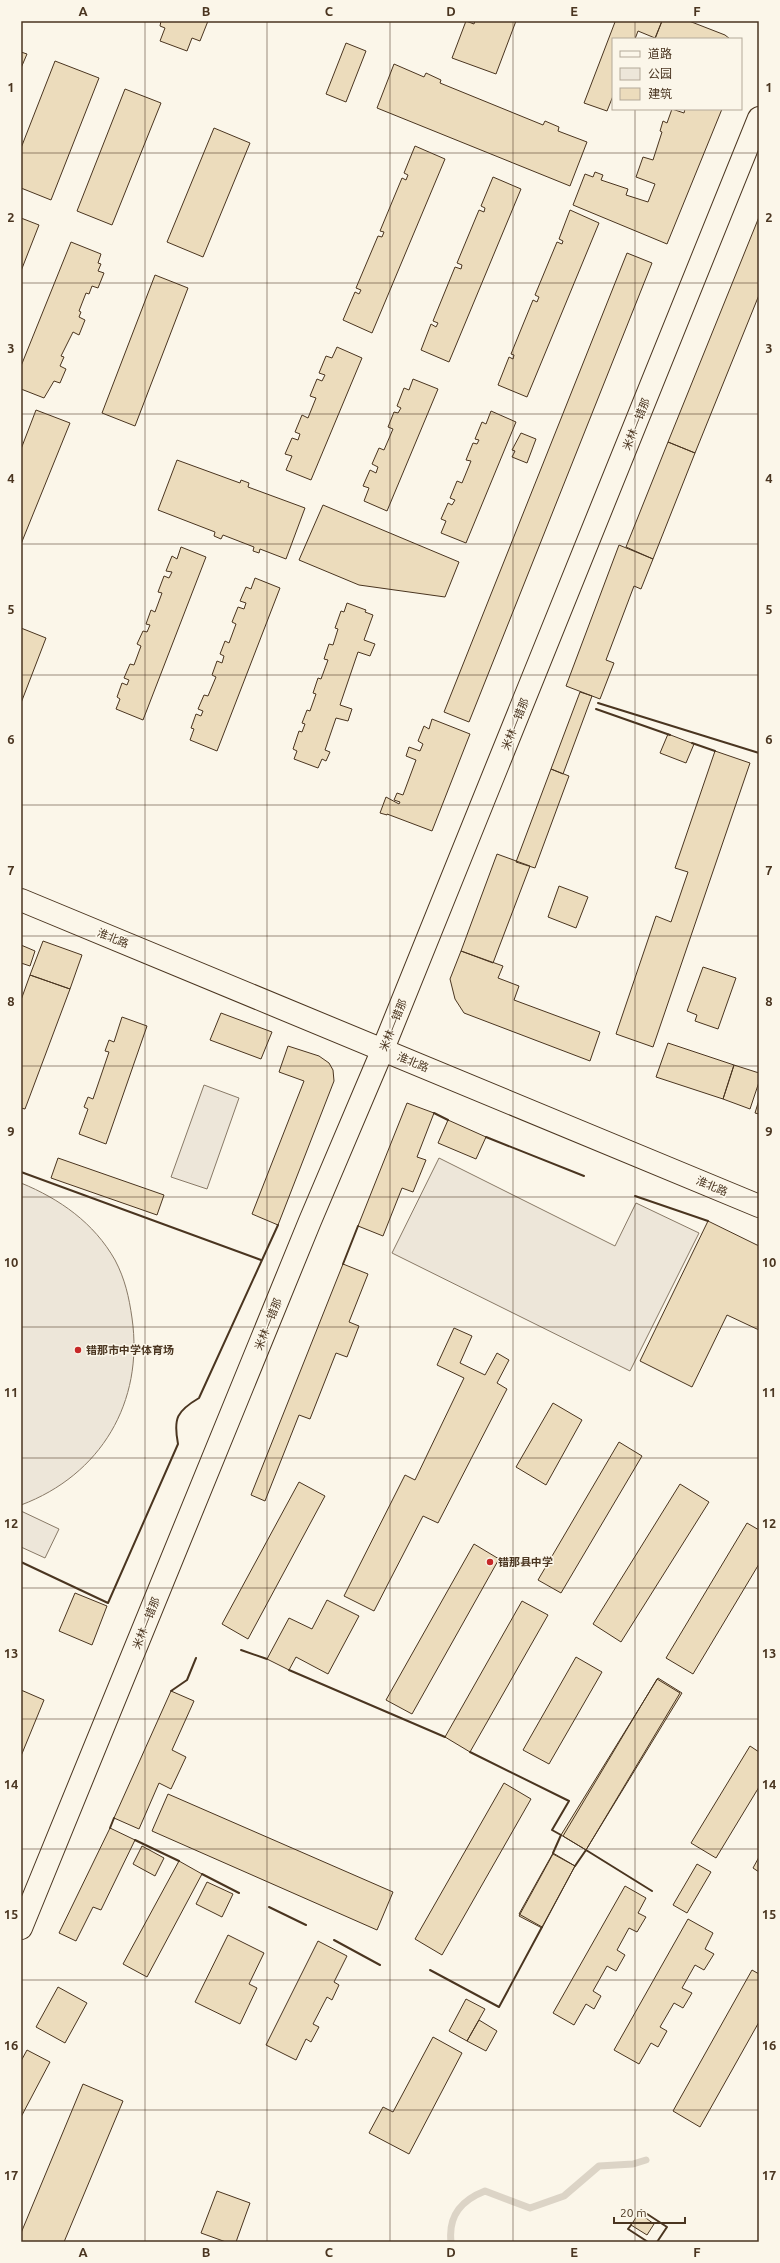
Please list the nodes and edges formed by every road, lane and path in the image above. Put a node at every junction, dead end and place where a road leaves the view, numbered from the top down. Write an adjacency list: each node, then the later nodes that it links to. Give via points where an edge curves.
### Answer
1 (759, 118): 3 (main road, 米林—错那)
2 (21, 900): 3 (main road, 淮北路)
3 (383, 1049): 4 (main road, 淮北路); 5 (main road, 米林—错那, via 310,1221)
4 (759, 1206)
5 (21, 1928)

